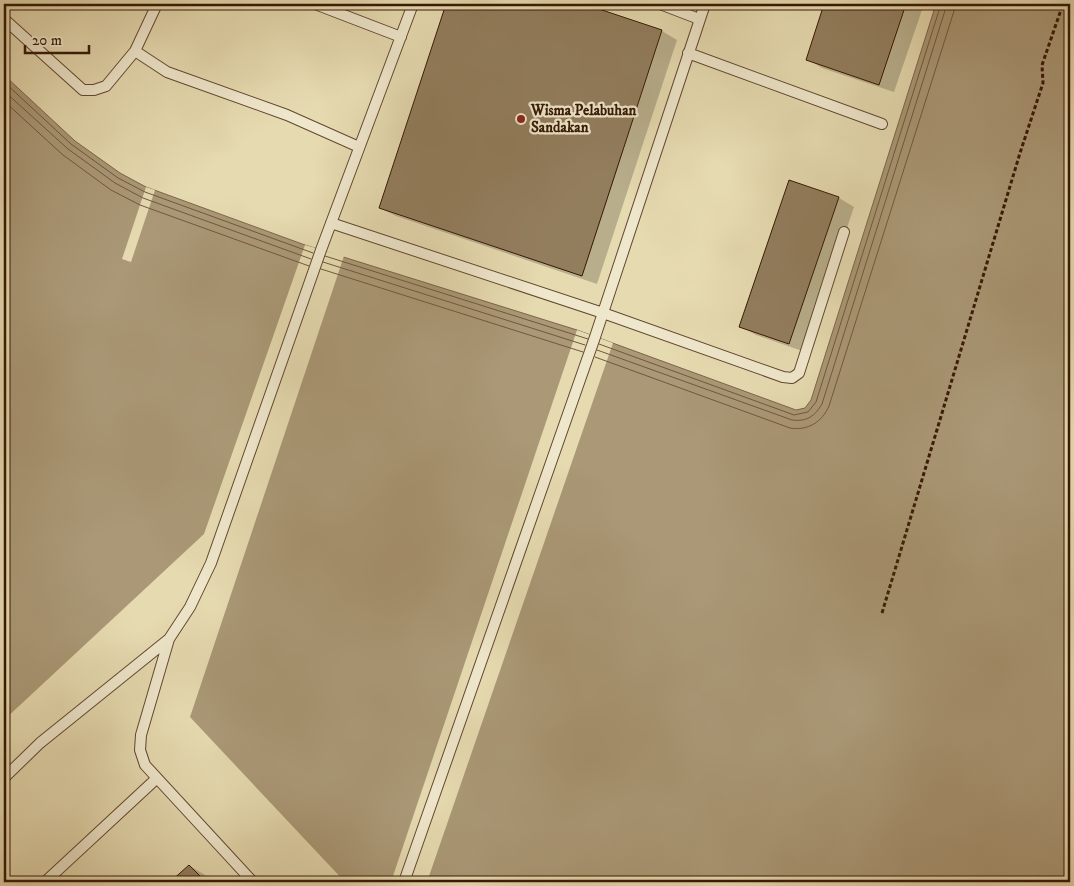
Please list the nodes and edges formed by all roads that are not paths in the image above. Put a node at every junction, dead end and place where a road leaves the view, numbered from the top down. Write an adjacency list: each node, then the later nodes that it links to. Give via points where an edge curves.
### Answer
1 (157, 4): 9 (lane)
2 (315, 4): 8 (lane)
3 (413, 4): 8 (lane)
4 (660, 4): 7 (lane)
5 (704, 4): 7 (lane)
6 (4, 19): 9 (lane, via 83,90 106,86)
7 (699, 19): 10 (lane)
8 (401, 37): 12 (lane)
9 (135, 51): 12 (lane, via 167,72)
10 (688, 53): 11 (lane); 15 (lane)
11 (882, 124)
12 (360, 147): 13 (lane)
13 (331, 223): 15 (lane); 16 (lane, via 211,563 190,607)
14 (844, 232): 15 (lane, via 799,373 792,378)
15 (603, 313): 21 (lane)
16 (169, 639): 17 (lane, via 40,742); 18 (lane, via 141,736 140,750 145,765)
17 (4, 778)
18 (156, 779): 19 (lane); 20 (lane)
19 (45, 882)
20 (253, 882)
21 (404, 882)

